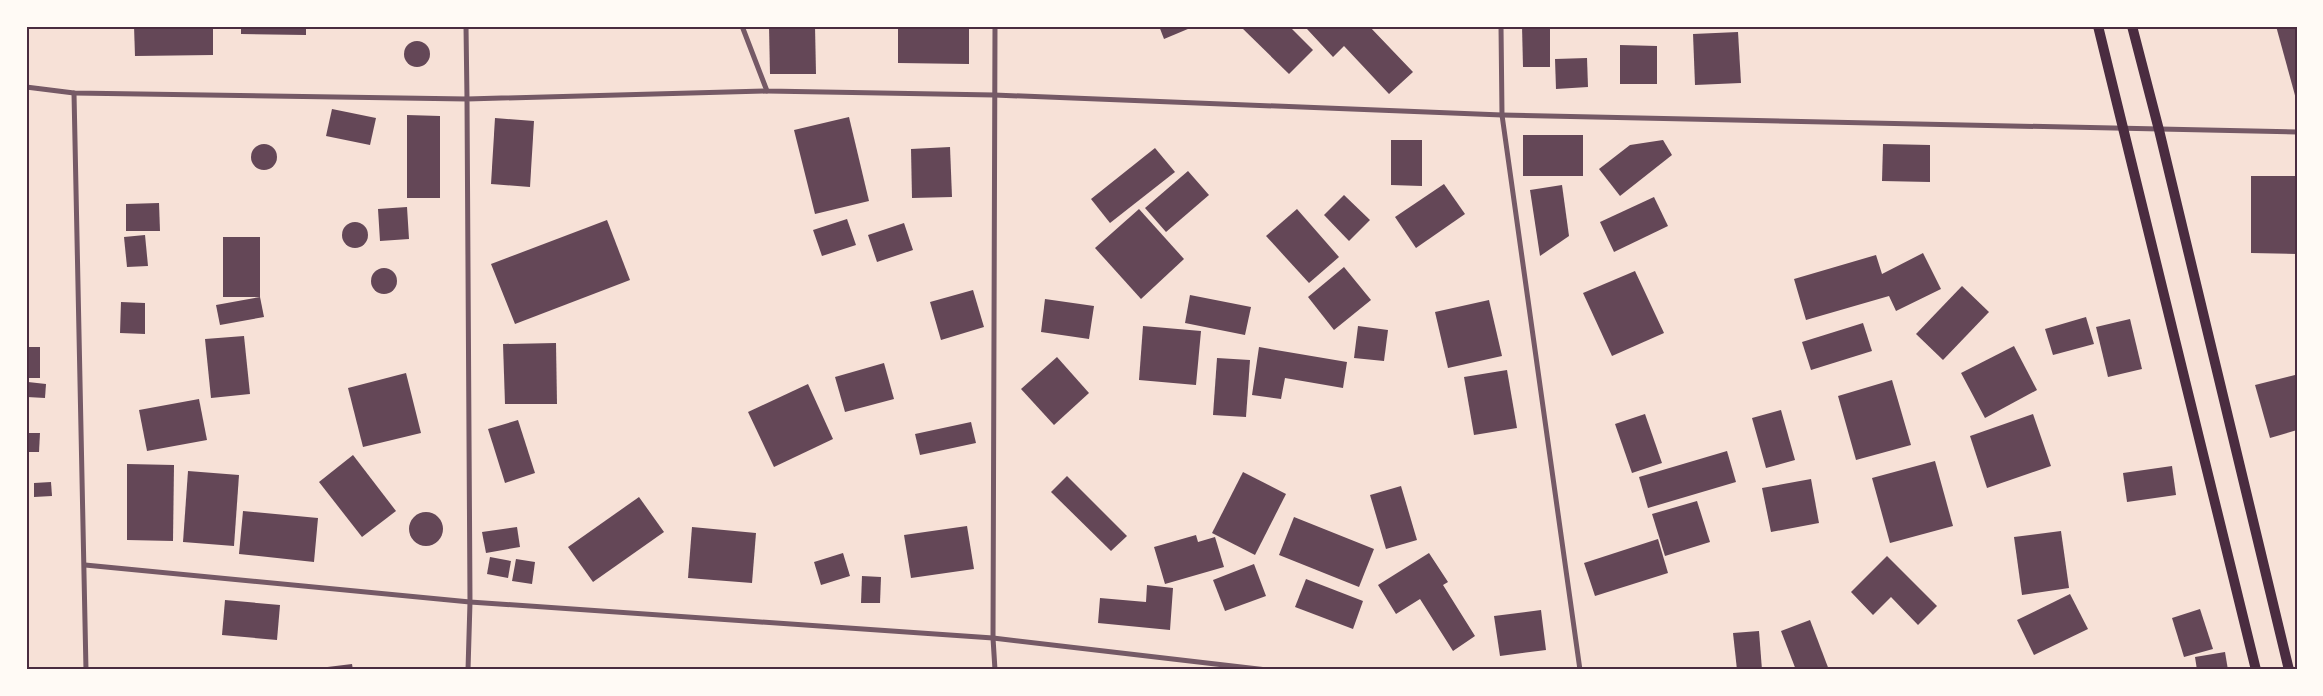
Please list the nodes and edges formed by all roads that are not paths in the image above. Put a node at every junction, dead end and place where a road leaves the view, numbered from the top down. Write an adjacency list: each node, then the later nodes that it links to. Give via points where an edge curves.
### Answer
1 (466, 26): 11 (street)
2 (742, 26): 8 (street)
3 (995, 26): 10 (street)
4 (1501, 26): 12 (street)
5 (2098, 26): 13 (main road)
6 (2132, 26): 14 (main road)
7 (26, 87): 9 (street)
8 (767, 91): 10 (street); 11 (street)
9 (74, 93): 11 (street); 16 (street)
10 (994, 95): 12 (street); 18 (street)
11 (466, 99): 17 (street)
12 (1502, 115): 13 (street); 23 (street)
13 (2123, 130): 14 (street); 24 (main road)
14 (2160, 130): 15 (street); 25 (main road)
15 (2297, 132)
16 (85, 565): 17 (street); 19 (street)
17 (470, 602): 18 (street); 20 (street)
18 (993, 638): 21 (street); 22 (street)
19 (86, 670)
20 (468, 670)
21 (995, 670)
22 (1267, 670)
23 (1580, 670)
24 (2256, 670)
25 (2289, 670)

